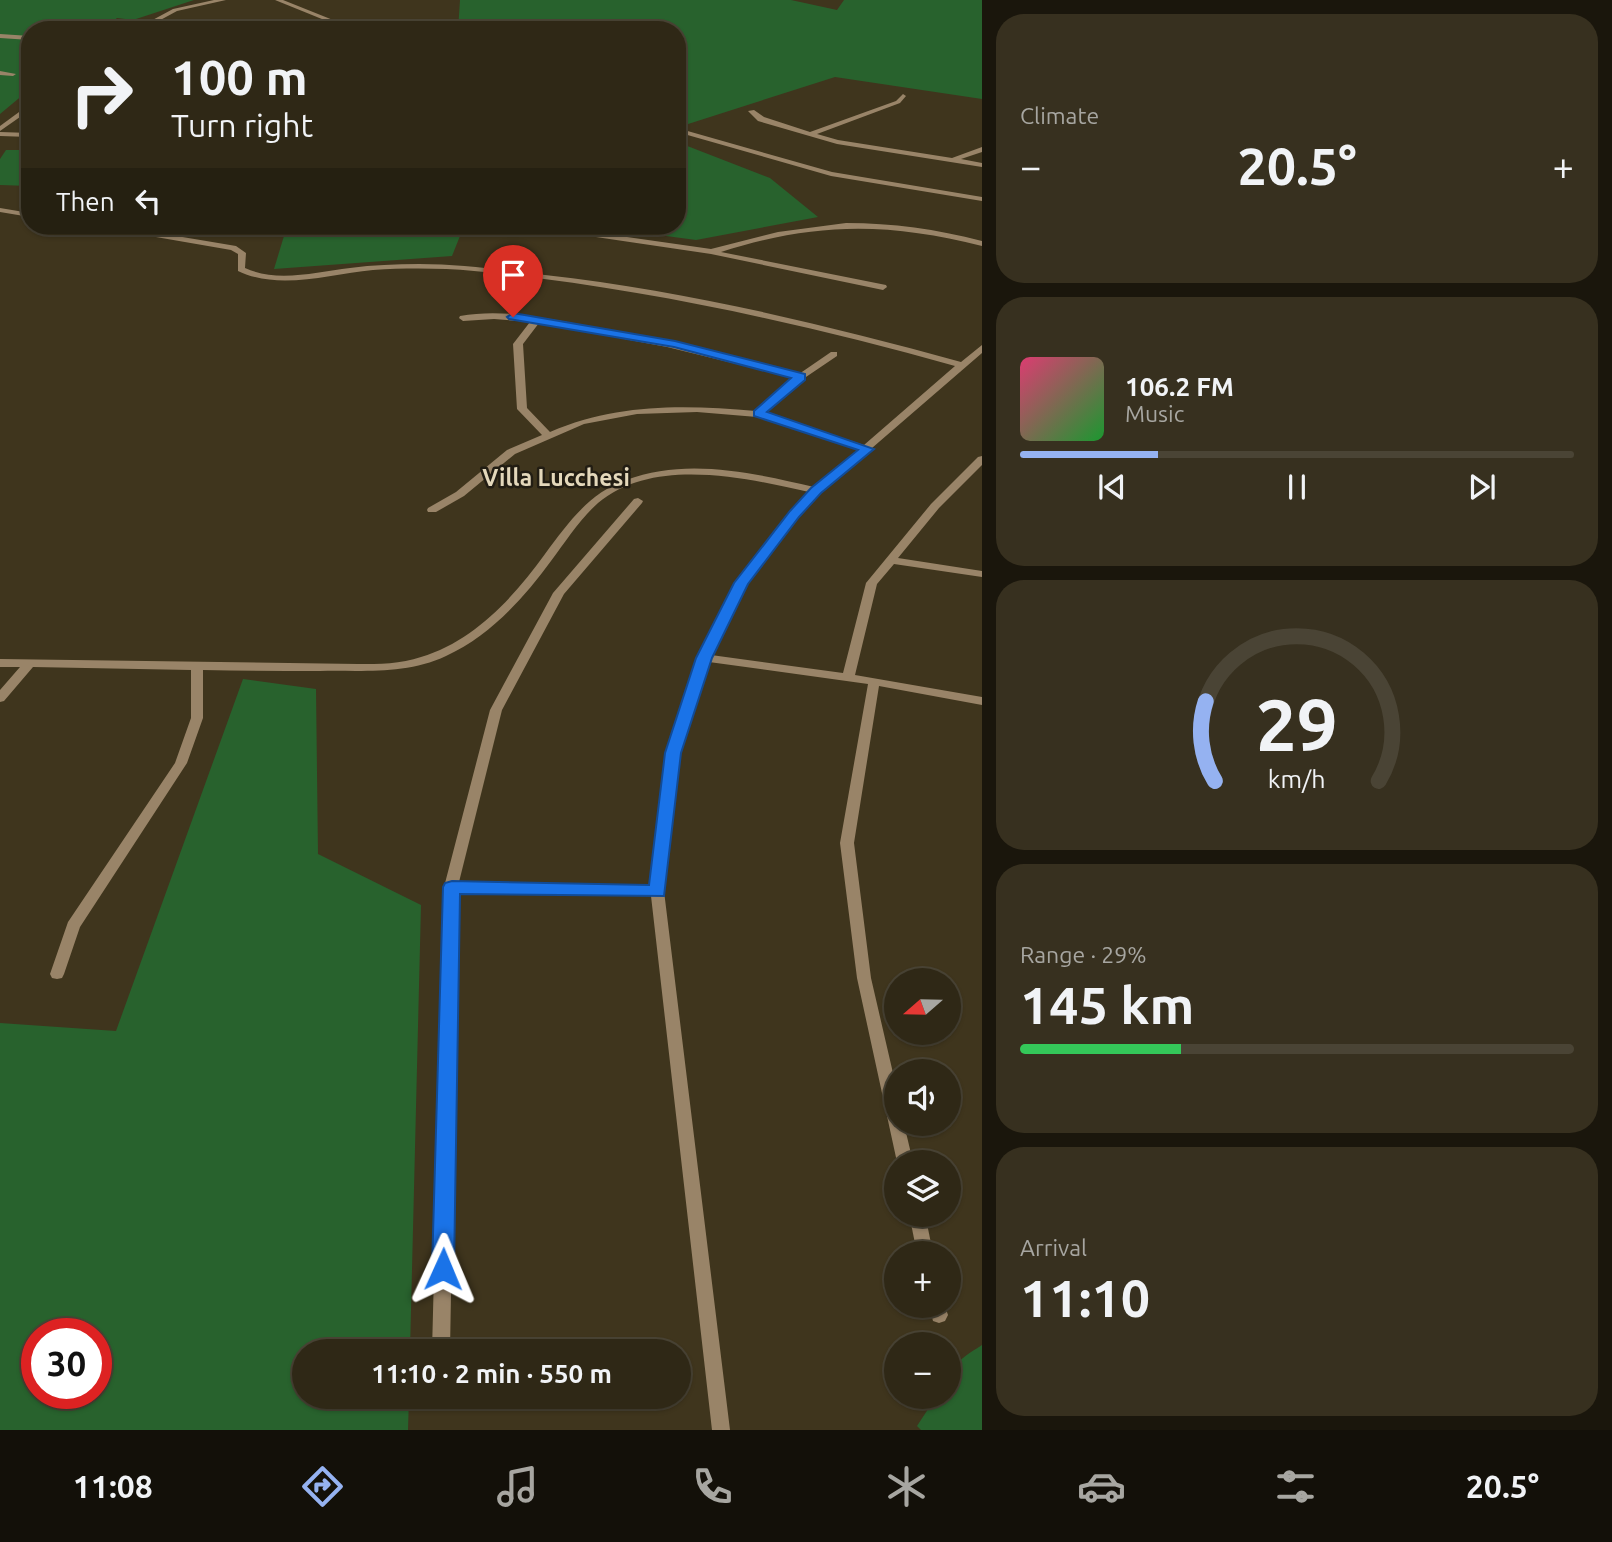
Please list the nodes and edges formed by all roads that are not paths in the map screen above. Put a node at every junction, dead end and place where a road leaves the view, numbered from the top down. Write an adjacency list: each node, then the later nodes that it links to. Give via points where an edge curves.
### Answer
1 (223, 0): 3 (street, via 175,10)
2 (278, 0): 4 (street)
3 (154, 21)
4 (330, 21)
5 (0, 36): 6 (street)
6 (21, 37)
7 (0, 73): 8 (street)
8 (13, 74)
9 (903, 96): 15 (street, via 898,102)
10 (752, 111): 15 (street, via 761,119)
11 (21, 114): 12 (street)
12 (0, 131): 14 (street)
13 (686, 133): 19 (street, via 831,174)
14 (21, 134)
15 (810, 134): 17 (street)
16 (982, 149): 17 (street)
17 (951, 160): 18 (street)
18 (982, 165)
19 (982, 199)
20 (0, 210): 21 (street)
21 (21, 214)
22 (157, 235): 31 (street, via 233,248 242,253 242,269 255,276 444,267 572,280 698,301 874,340)
23 (596, 235): 25 (street)
24 (982, 244): 25 (street, via 885,225 850,226 798,229)
25 (711, 252): 26 (street)
26 (883, 287)
27 (463, 318): 28 (street, via 489,314)
28 (537, 320): 32 (street, via 675,344); 34 (street, via 518,344 522,409)
29 (982, 348): 31 (street)
30 (834, 354): 32 (street)
31 (962, 365): 35 (street)
32 (800, 377): 33 (street)
33 (758, 414): 34 (street, via 637,411 581,422); 35 (street)
34 (549, 436): 39 (street, via 511,452 460,494)
35 (868, 449): 37 (street)
36 (982, 460): 40 (street, via 934,506)
37 (816, 491): 42 (street, via 742,583); 45 (street, via 761,478 686,470 642,477 603,494 490,625 438,655 390,668)
38 (638, 501): 50 (street, via 559,593 496,710)
39 (432, 510)
40 (891, 560): 41 (street); 46 (street, via 872,583)
41 (982, 574)
42 (704, 658): 46 (street); 51 (street, via 673,753)
43 (0, 663): 44 (street)
44 (30, 663): 45 (street); 48 (street)
45 (197, 668): 52 (street, via 197,718 181,763 73,926)
46 (848, 677): 47 (street)
47 (874, 683): 49 (street); 53 (street, via 847,844 864,978)
48 (0, 698)
49 (982, 701)
50 (452, 887): 51 (street); 54 (street)
51 (657, 891): 55 (street)
52 (57, 974)
53 (884, 1068)
54 (441, 1339)
55 (721, 1430)

